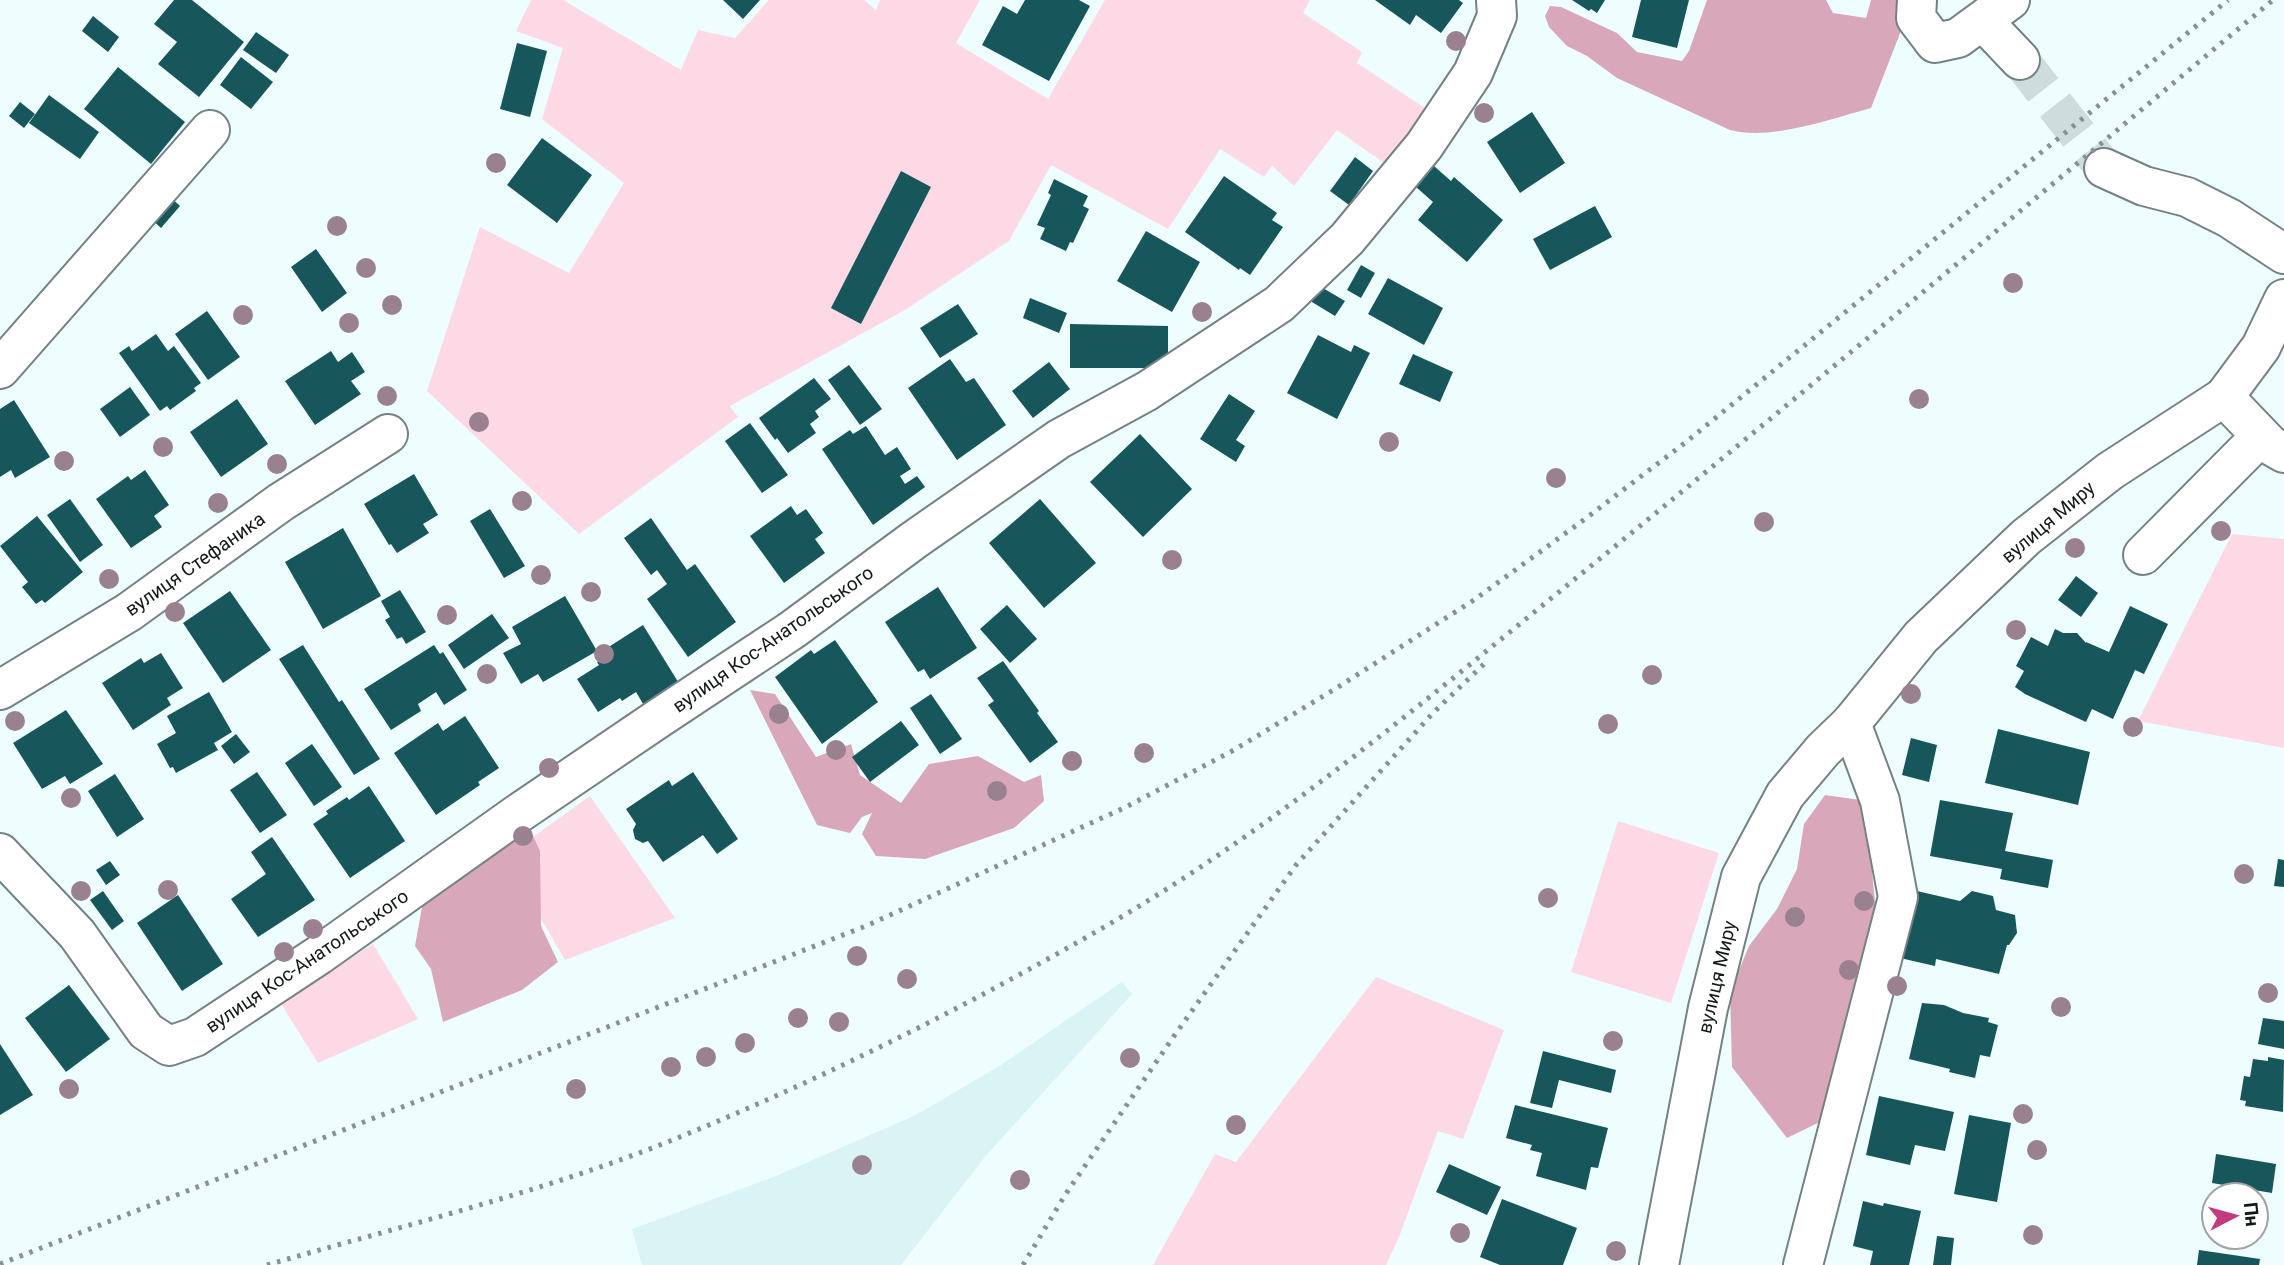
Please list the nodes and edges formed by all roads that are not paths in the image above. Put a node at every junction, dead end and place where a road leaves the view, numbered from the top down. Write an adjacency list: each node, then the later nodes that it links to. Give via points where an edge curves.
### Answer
1 (1496, 0): 16 (street, вулиця Кос-Анатольського, via 1497,16 1473,73 1424,146 1347,239 1279,304 1147,391 1059,439 792,630 195,1037 169,1045 146,1031 77,934)
2 (1917, 0): 3 (street, via 1916,18 1935,43 1958,38)
3 (1997, 10): 4 (street)
4 (2020, 60)
5 (210, 131): 9 (street)
6 (2104, 168): 7 (street, via 2144,186 2187,197)
7 (2284, 254)
8 (2284, 299): 10 (street, via 2261,347)
9 (0, 369)
10 (2224, 397): 12 (street); 15 (street, вулиця Миру, via 2110,471 2026,537 1921,636)
11 (388, 433): 14 (street, вулиця Стефаника, via 281,502 129,612)
12 (2272, 444): 13 (street)
13 (2143, 555)
14 (0, 690)
15 (1851, 723): 17 (street, вулиця Миру, via 1785,795 1741,877 1708,1008); 18 (street, via 1880,801 1898,897)
16 (0, 853)
17 (1660, 1265)
18 (1803, 1265)

